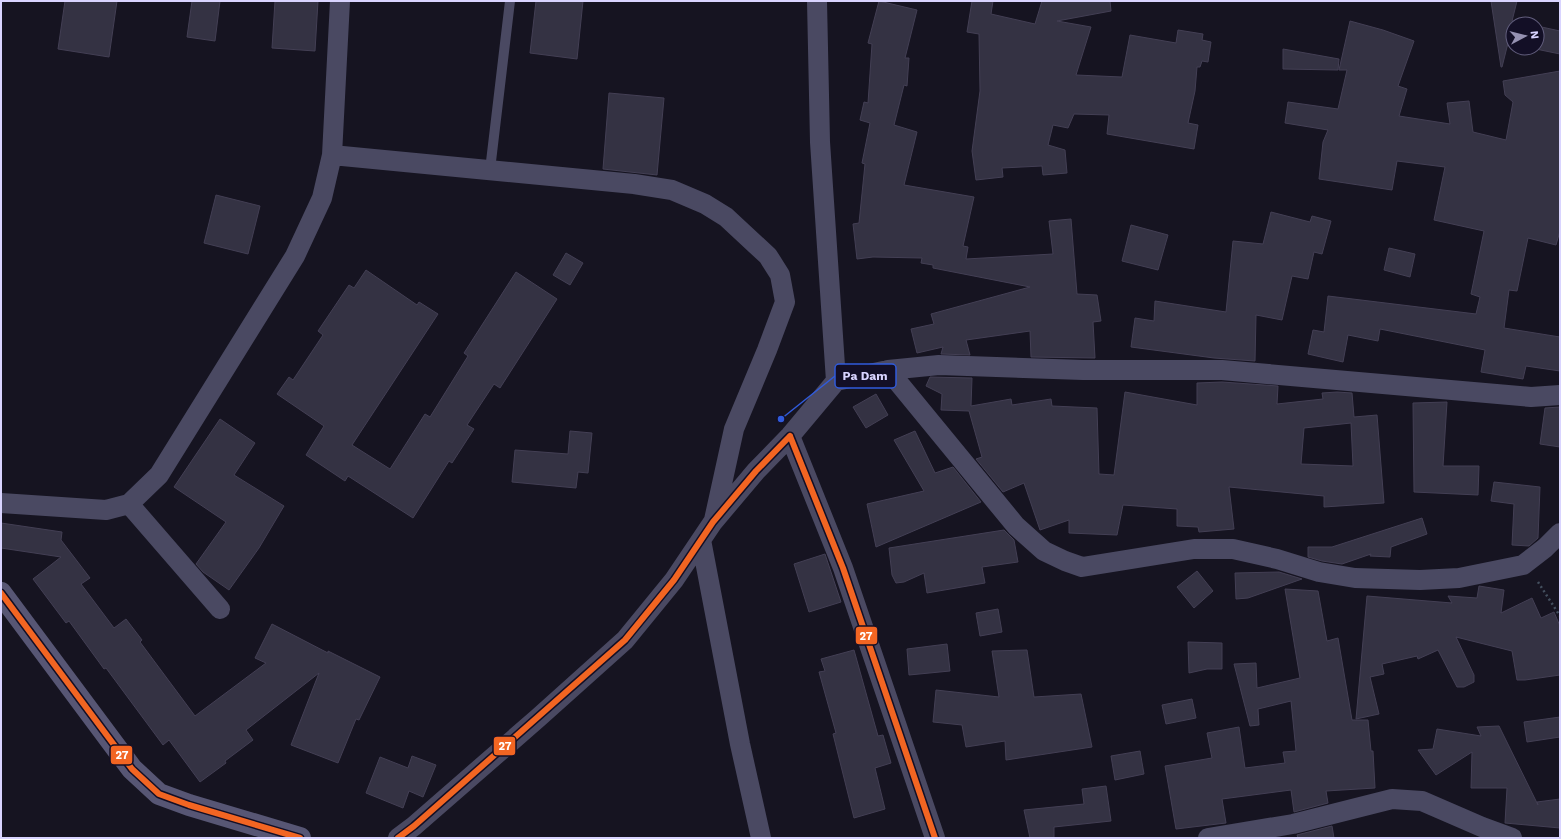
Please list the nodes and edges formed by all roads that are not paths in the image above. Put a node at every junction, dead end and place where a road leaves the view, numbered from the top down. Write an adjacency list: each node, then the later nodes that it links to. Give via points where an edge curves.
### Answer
1 (340, 1): 4 (street)
2 (510, 1): 5 (lane)
3 (817, 1): 7 (street, via 820,142)
4 (332, 155): 5 (street); 11 (street, via 322,198 295,256 159,475)
5 (490, 170): 12 (street, via 672,190 706,204 726,217 768,256 780,275 785,302 734,429)
6 (888, 370): 7 (street); 8 (street, via 939,365 1083,370 1222,370 1531,397); 13 (street, via 1016,526 1044,551 1082,567 1194,549 1233,549 1319,572 1355,578 1459,578 1523,565)
7 (836, 381): 9 (street)
8 (1560, 395)
9 (790, 436): 12 (street); 20 (street, via 843,568)
10 (1, 503): 11 (street, via 106,510)
11 (129, 504): 16 (street)
12 (713, 522): 14 (street)
13 (1560, 533)
14 (701, 540): 18 (street, via 674,580 625,640); 19 (street)
15 (1, 593): 17 (street, via 132,769 159,794)
16 (220, 610)
17 (300, 838)
18 (398, 838)
19 (760, 838)
20 (936, 838)
21 (1208, 838): 22 (street, via 1293,824 1392,799 1422,801)
22 (1512, 838)

